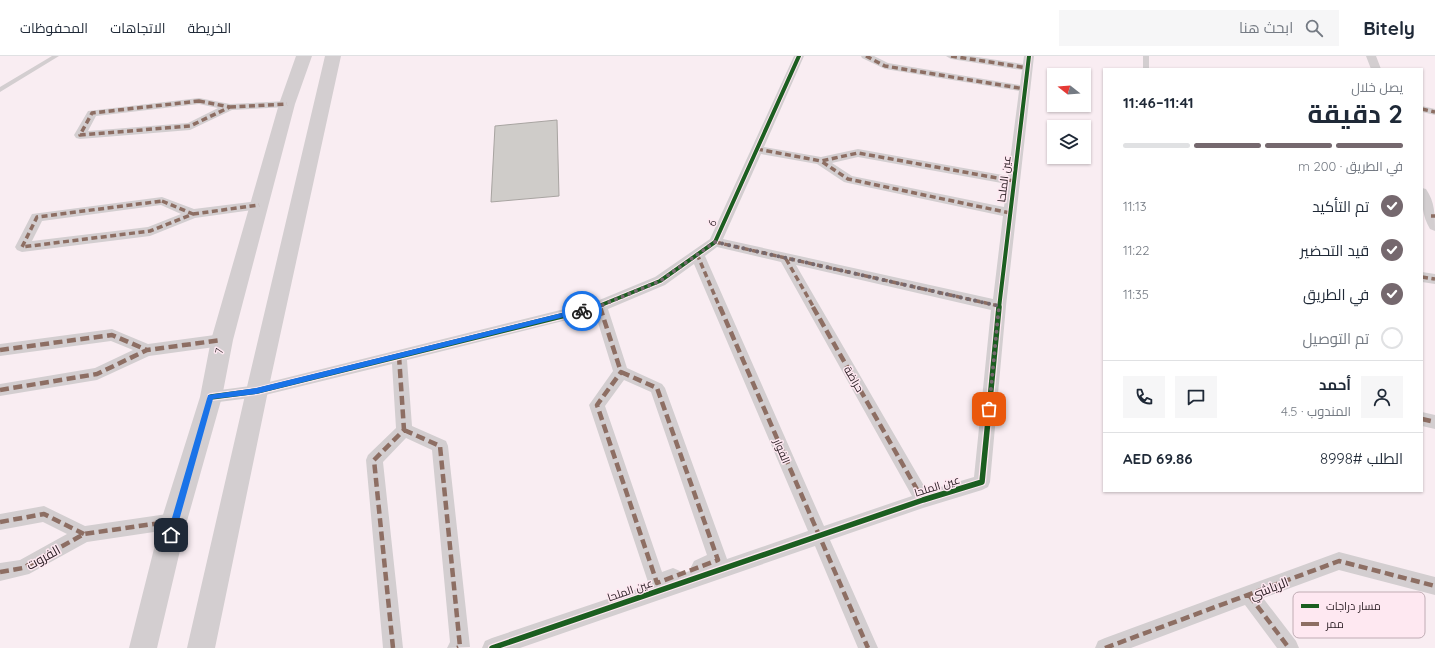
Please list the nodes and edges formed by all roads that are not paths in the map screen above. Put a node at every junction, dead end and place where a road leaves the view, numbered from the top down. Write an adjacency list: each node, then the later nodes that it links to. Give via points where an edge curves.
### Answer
1 (56, 56): 13 (lane)
2 (304, 56): 14 (street, 7)
3 (333, 56): 39 (street)
4 (799, 56): 18 (street, 6)
5 (866, 56): 12 (street, via 885,66)
6 (951, 56): 9 (street)
7 (1146, 56): 10 (lane)
8 (1371, 56): 11 (street)
9 (1028, 62): 12 (street, عين الملحا)
10 (1146, 68)
11 (1376, 68)
12 (1025, 89): 20 (street, عين الملحا)
13 (0, 90)
14 (287, 104): 15 (street); 22 (street, 7)
15 (230, 107): 15 (street, via 199,101 92,113 80,135 190,126)
16 (1423, 110): 17 (street)
17 (1435, 112)
18 (757, 149): 19 (street); 26 (street, 6)
19 (821, 161): 20 (street, via 858,153); 23 (street, via 848,179)
20 (1014, 181): 23 (street, عين الملحا)
21 (1423, 194): 25 (street)
22 (259, 205): 24 (street); 33 (street, 7)
23 (1010, 212): 32 (street, عين الملحا)
24 (193, 214): 24 (street, via 162,201 37,217 22,247 150,231)
25 (1434, 220)
26 (715, 242): 27 (street, 6); 28 (street)
27 (697, 254): 31 (street, 6, via 660,281); 48 (street, الفوار)
28 (786, 259): 32 (street); 44 (street, حراضة)
29 (1423, 277): 30 (street)
30 (1435, 279)
31 (600, 306): 36 (street, 6); 37 (street)
32 (999, 306): 44 (street, عين الملحا, via 982,482)
33 (222, 340): 35 (street); 40 (street, 7)
34 (0, 350): 35 (street, via 112,335)
35 (147, 350): 38 (street, via 97,374)
36 (399, 356): 39 (street, 6); 43 (street)
37 (621, 372): 37 (street, via 597,405 657,583 718,560 657,388)
38 (0, 390)
39 (256, 391): 40 (street, 6); 53 (street)
40 (211, 397): 45 (street, 7)
41 (1423, 419): 42 (street)
42 (1435, 422)
43 (404, 430): 54 (street, via 374,460); 55 (street, via 440,446 460,647)
44 (923, 500): 48 (street, عين الملحا)
45 (174, 521): 47 (street, الفروت); 52 (street, 7)
46 (0, 522): 47 (street, via 44,514)
47 (84, 534): 49 (street, الفروت, via 24,568)
48 (819, 536): 56 (street, عين الملحا); 57 (street, الفوار)
49 (0, 572)
50 (1435, 586): 51 (street, الرياشي, via 1339,561)
51 (1249, 595): 58 (street, الرياشي); 59 (street)
52 (143, 648)
53 (200, 648)
54 (393, 648)
55 (457, 648)
56 (492, 648)
57 (868, 648)
58 (1105, 648)
59 (1288, 648)

